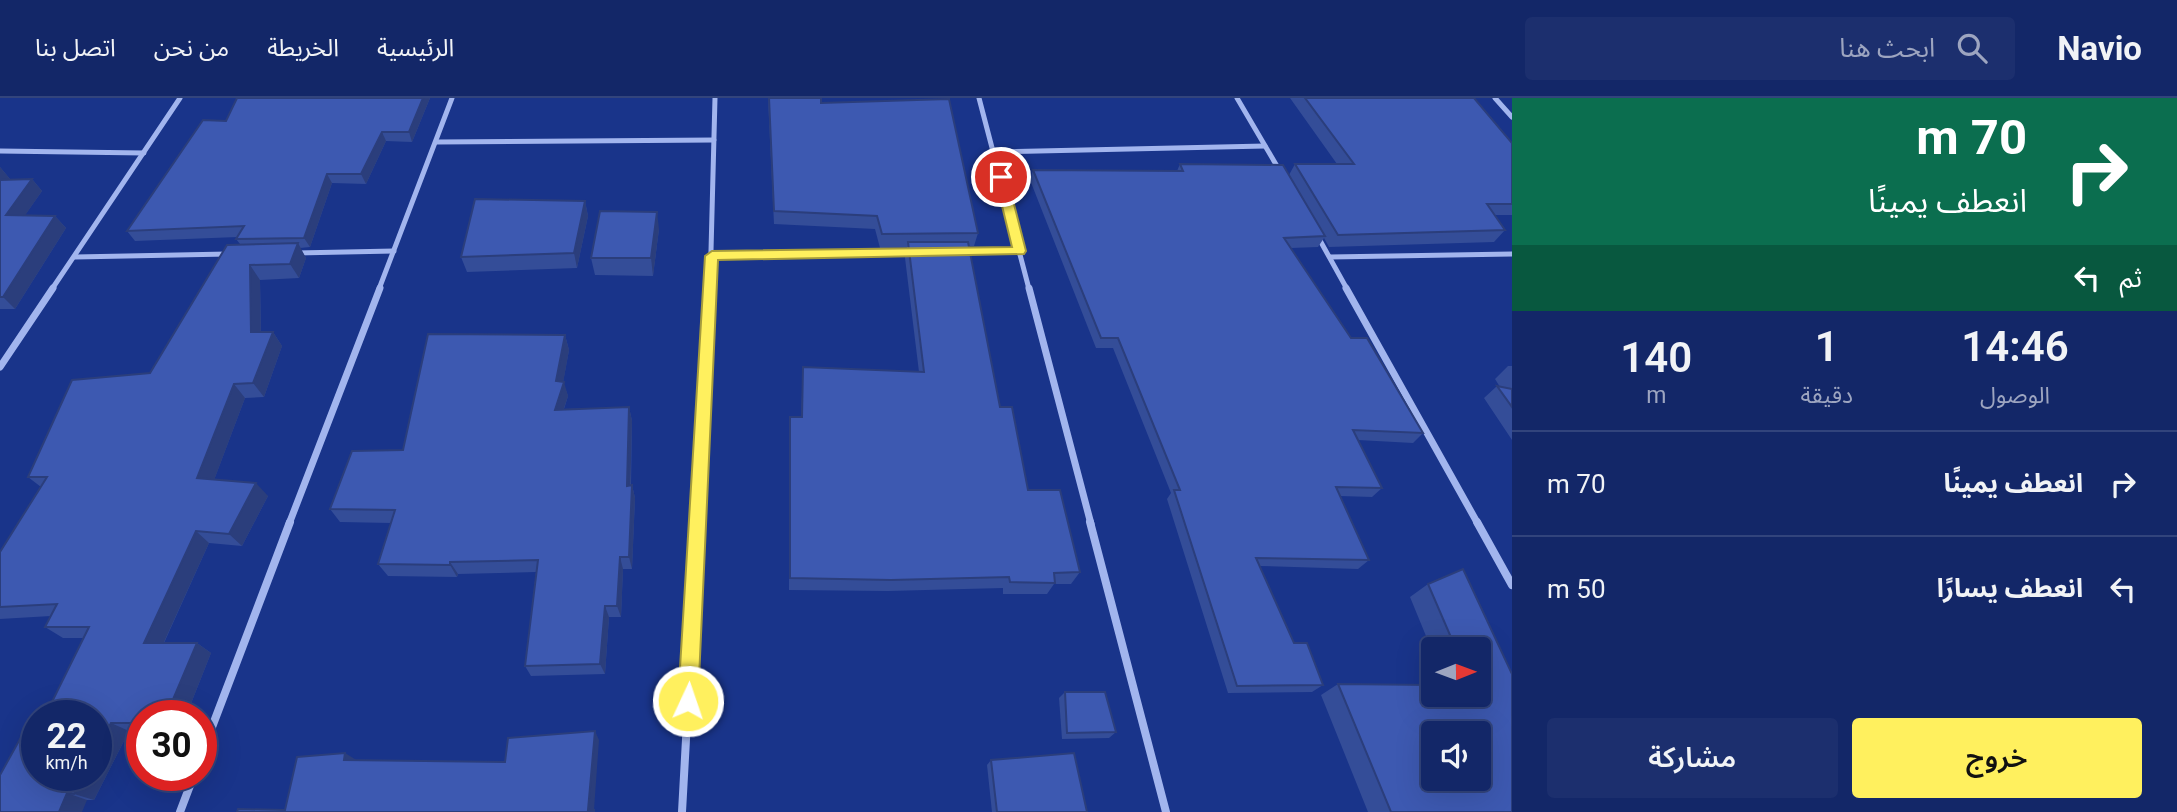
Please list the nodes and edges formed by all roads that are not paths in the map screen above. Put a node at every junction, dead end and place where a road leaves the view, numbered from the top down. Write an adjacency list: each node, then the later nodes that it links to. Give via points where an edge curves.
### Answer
1 (180, 98): 13 (street)
2 (452, 98): 9 (street)
3 (715, 98): 8 (street)
4 (979, 98): 12 (street)
5 (1237, 98): 10 (street)
6 (1495, 98): 7 (street)
7 (1512, 117)
8 (713, 140): 9 (street); 23 (street)
9 (436, 142): 16 (street)
10 (1265, 146): 12 (street); 14 (street)
11 (0, 151): 13 (street)
12 (995, 152): 17 (street)
13 (144, 153): 24 (street)
14 (1284, 180)
15 (1310, 224): 25 (street)
16 (394, 251): 19 (street); 28 (street)
17 (1020, 251): 18 (street); 32 (street)
18 (950, 252)
19 (283, 253)
20 (922, 253): 23 (street)
21 (242, 254): 24 (street)
22 (1512, 254): 25 (street)
23 (712, 256): 31 (street)
24 (75, 257): 26 (street)
25 (1330, 257): 27 (street)
26 (0, 367)
27 (1512, 584)
28 (217, 714)
29 (188, 791): 30 (street)
30 (180, 812)
31 (682, 812)
32 (1166, 812)

